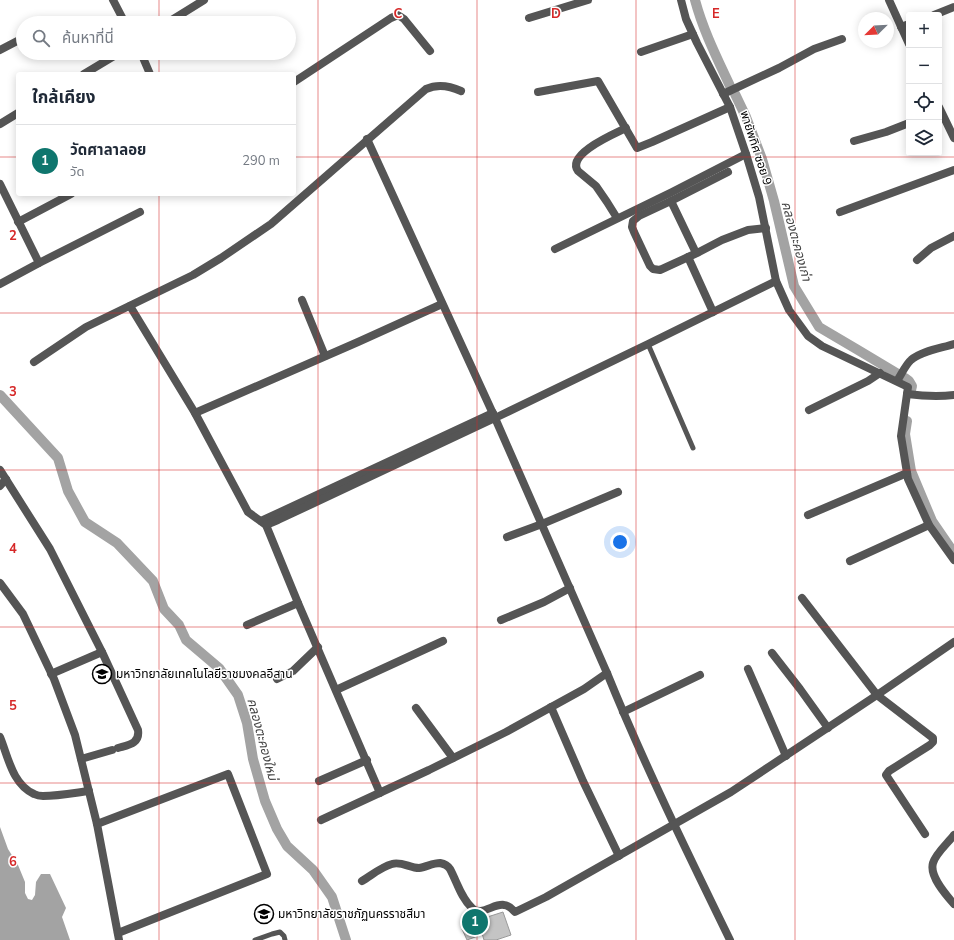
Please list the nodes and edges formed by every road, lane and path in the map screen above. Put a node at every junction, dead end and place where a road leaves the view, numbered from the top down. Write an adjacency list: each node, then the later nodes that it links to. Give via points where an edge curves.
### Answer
1 (113, 0): 8 (street)
2 (204, 0): 9 (street)
3 (588, 0): 10 (street)
4 (681, 0): 12 (street, พายัพทิศ ซอย 9)
5 (889, 0): 11 (street)
6 (954, 7): 7 (street)
7 (942, 12)
8 (121, 16)
9 (178, 16)
10 (529, 18)
11 (905, 26)
12 (693, 34): 17 (street); 25 (street, พายัพทิศ ซอย 9)
13 (842, 38): 25 (street)
14 (16, 42): 15 (street)
15 (0, 50)
16 (430, 51): 22 (street, via 398,15)
17 (641, 52)
18 (107, 60): 20 (street)
19 (143, 60): 21 (street)
20 (87, 72)
21 (149, 72)
22 (296, 81)
23 (461, 91): 33 (street, via 439,85 426,89)
24 (538, 92): 31 (street, via 598,81)
25 (723, 94): 26 (street, พายัพทิศ ซอย 9)
26 (730, 107): 31 (street, via 637,148); 35 (street, พายัพทิศ ซอย 9)
27 (16, 114): 29 (street)
28 (942, 114): 32 (street)
29 (0, 124)
30 (906, 124): 34 (street)
31 (626, 128): 43 (street, via 591,146 582,153 575,165 578,171 601,192)
32 (954, 138)
33 (367, 139): 55 (street); 56 (street, via 271,224 194,275)
34 (854, 141)
35 (746, 154): 43 (street); 45 (street, พายัพทิศ ซอย 9)
36 (954, 170): 42 (street)
37 (728, 172): 40 (street)
38 (0, 184): 44 (street)
39 (67, 196): 44 (street)
40 (671, 201): 48 (street); 49 (street, via 639,216 633,221 632,227 653,269 660,270)
41 (140, 212): 51 (street)
42 (840, 212)
43 (617, 218): 47 (street)
44 (18, 222): 51 (street)
45 (766, 228): 48 (street, via 748,230); 52 (street, พายัพทิศ ซอย 9)
46 (954, 236): 50 (street, via 931,248)
47 (555, 249)
48 (696, 253): 49 (street)
49 (688, 257): 57 (street)
50 (918, 260)
51 (39, 263): 53 (street)
52 (776, 280): 57 (street); 62 (street, พายัพทิศ ซอย 9, via 789,310 808,336 822,346)
53 (0, 284)
54 (302, 300): 60 (street)
55 (442, 304): 60 (street); 68 (street)
56 (130, 306): 61 (street, via 86,327); 67 (street)
57 (712, 312): 58 (street)
58 (648, 344): 68 (street); 69 (lane)
59 (954, 344): 63 (street, via 931,350 911,360)
60 (326, 356): 67 (street)
61 (34, 362)
62 (880, 373): 63 (street, พายัพทิศ ซอย 9); 66 (street)
63 (897, 381): 64 (street, พายัพทิศ ซอย 9)
64 (908, 390): 65 (street, พายัพทิศ ซอย 9, via 925,396); 71 (street, via 901,436)
65 (954, 395)
66 (809, 410)
67 (195, 413): 76 (street, via 248,512)
68 (494, 415): 76 (street, via 278,520); 77 (street)
69 (693, 448)
70 (0, 470): 72 (street)
71 (907, 473): 75 (street); 78 (street)
72 (6, 479): 73 (street); 91 (street, via 50,548)
73 (0, 486)
74 (618, 492): 77 (street)
75 (808, 515)
76 (264, 523): 85 (street)
77 (542, 524): 79 (street); 83 (street)
78 (929, 525): 80 (street); 81 (street)
79 (507, 536)
80 (954, 560)
81 (850, 561)
82 (0, 583): 95 (street, via 23,614)
83 (570, 588): 86 (street); 94 (street)
84 (802, 598): 99 (street)
85 (298, 603): 87 (street); 90 (street)
86 (501, 620)
87 (247, 625)
88 (442, 641): 98 (street)
89 (954, 642): 99 (street)
90 (318, 647): 97 (street, via 293,671); 98 (street)
91 (102, 652): 95 (street); 107 (street, via 138,732 137,739 135,742)
92 (772, 653): 103 (street)
93 (748, 669): 105 (street)
94 (607, 673): 100 (street, via 584,690); 102 (street)
95 (51, 674): 107 (street, via 75,735)
96 (700, 675): 102 (street)
97 (277, 679)
98 (336, 690): 108 (street)
99 (877, 696): 103 (street); 115 (street, via 933,738 930,745 886,775)
100 (551, 707): 106 (street); 117 (street)
101 (416, 708): 106 (street)
102 (623, 712): 114 (street)
103 (828, 728): 105 (street)
104 (0, 737): 110 (street, via 10,766 23,787 41,796)
105 (786, 756): 114 (street)
106 (453, 758): 111 (street)
107 (81, 759): 110 (street)
108 (367, 760): 109 (street); 111 (street)
109 (319, 781)
110 (89, 791): 113 (street)
111 (380, 793): 112 (street)
112 (321, 820)
113 (97, 824): 120 (street); 120 (street, via 228,774 267,874)
114 (674, 825): 117 (street); 123 (street)
115 (925, 834)
116 (954, 835): 119 (street, via 937,856 932,867 941,889)
117 (619, 856): 118 (street, via 515,912 503,904 480,911 472,909 450,869 443,864 418,868 394,863)
118 (362, 881)
119 (954, 904)
120 (119, 936)
121 (255, 940): 122 (lane, via 280,932)
122 (285, 940)
123 (730, 940)

